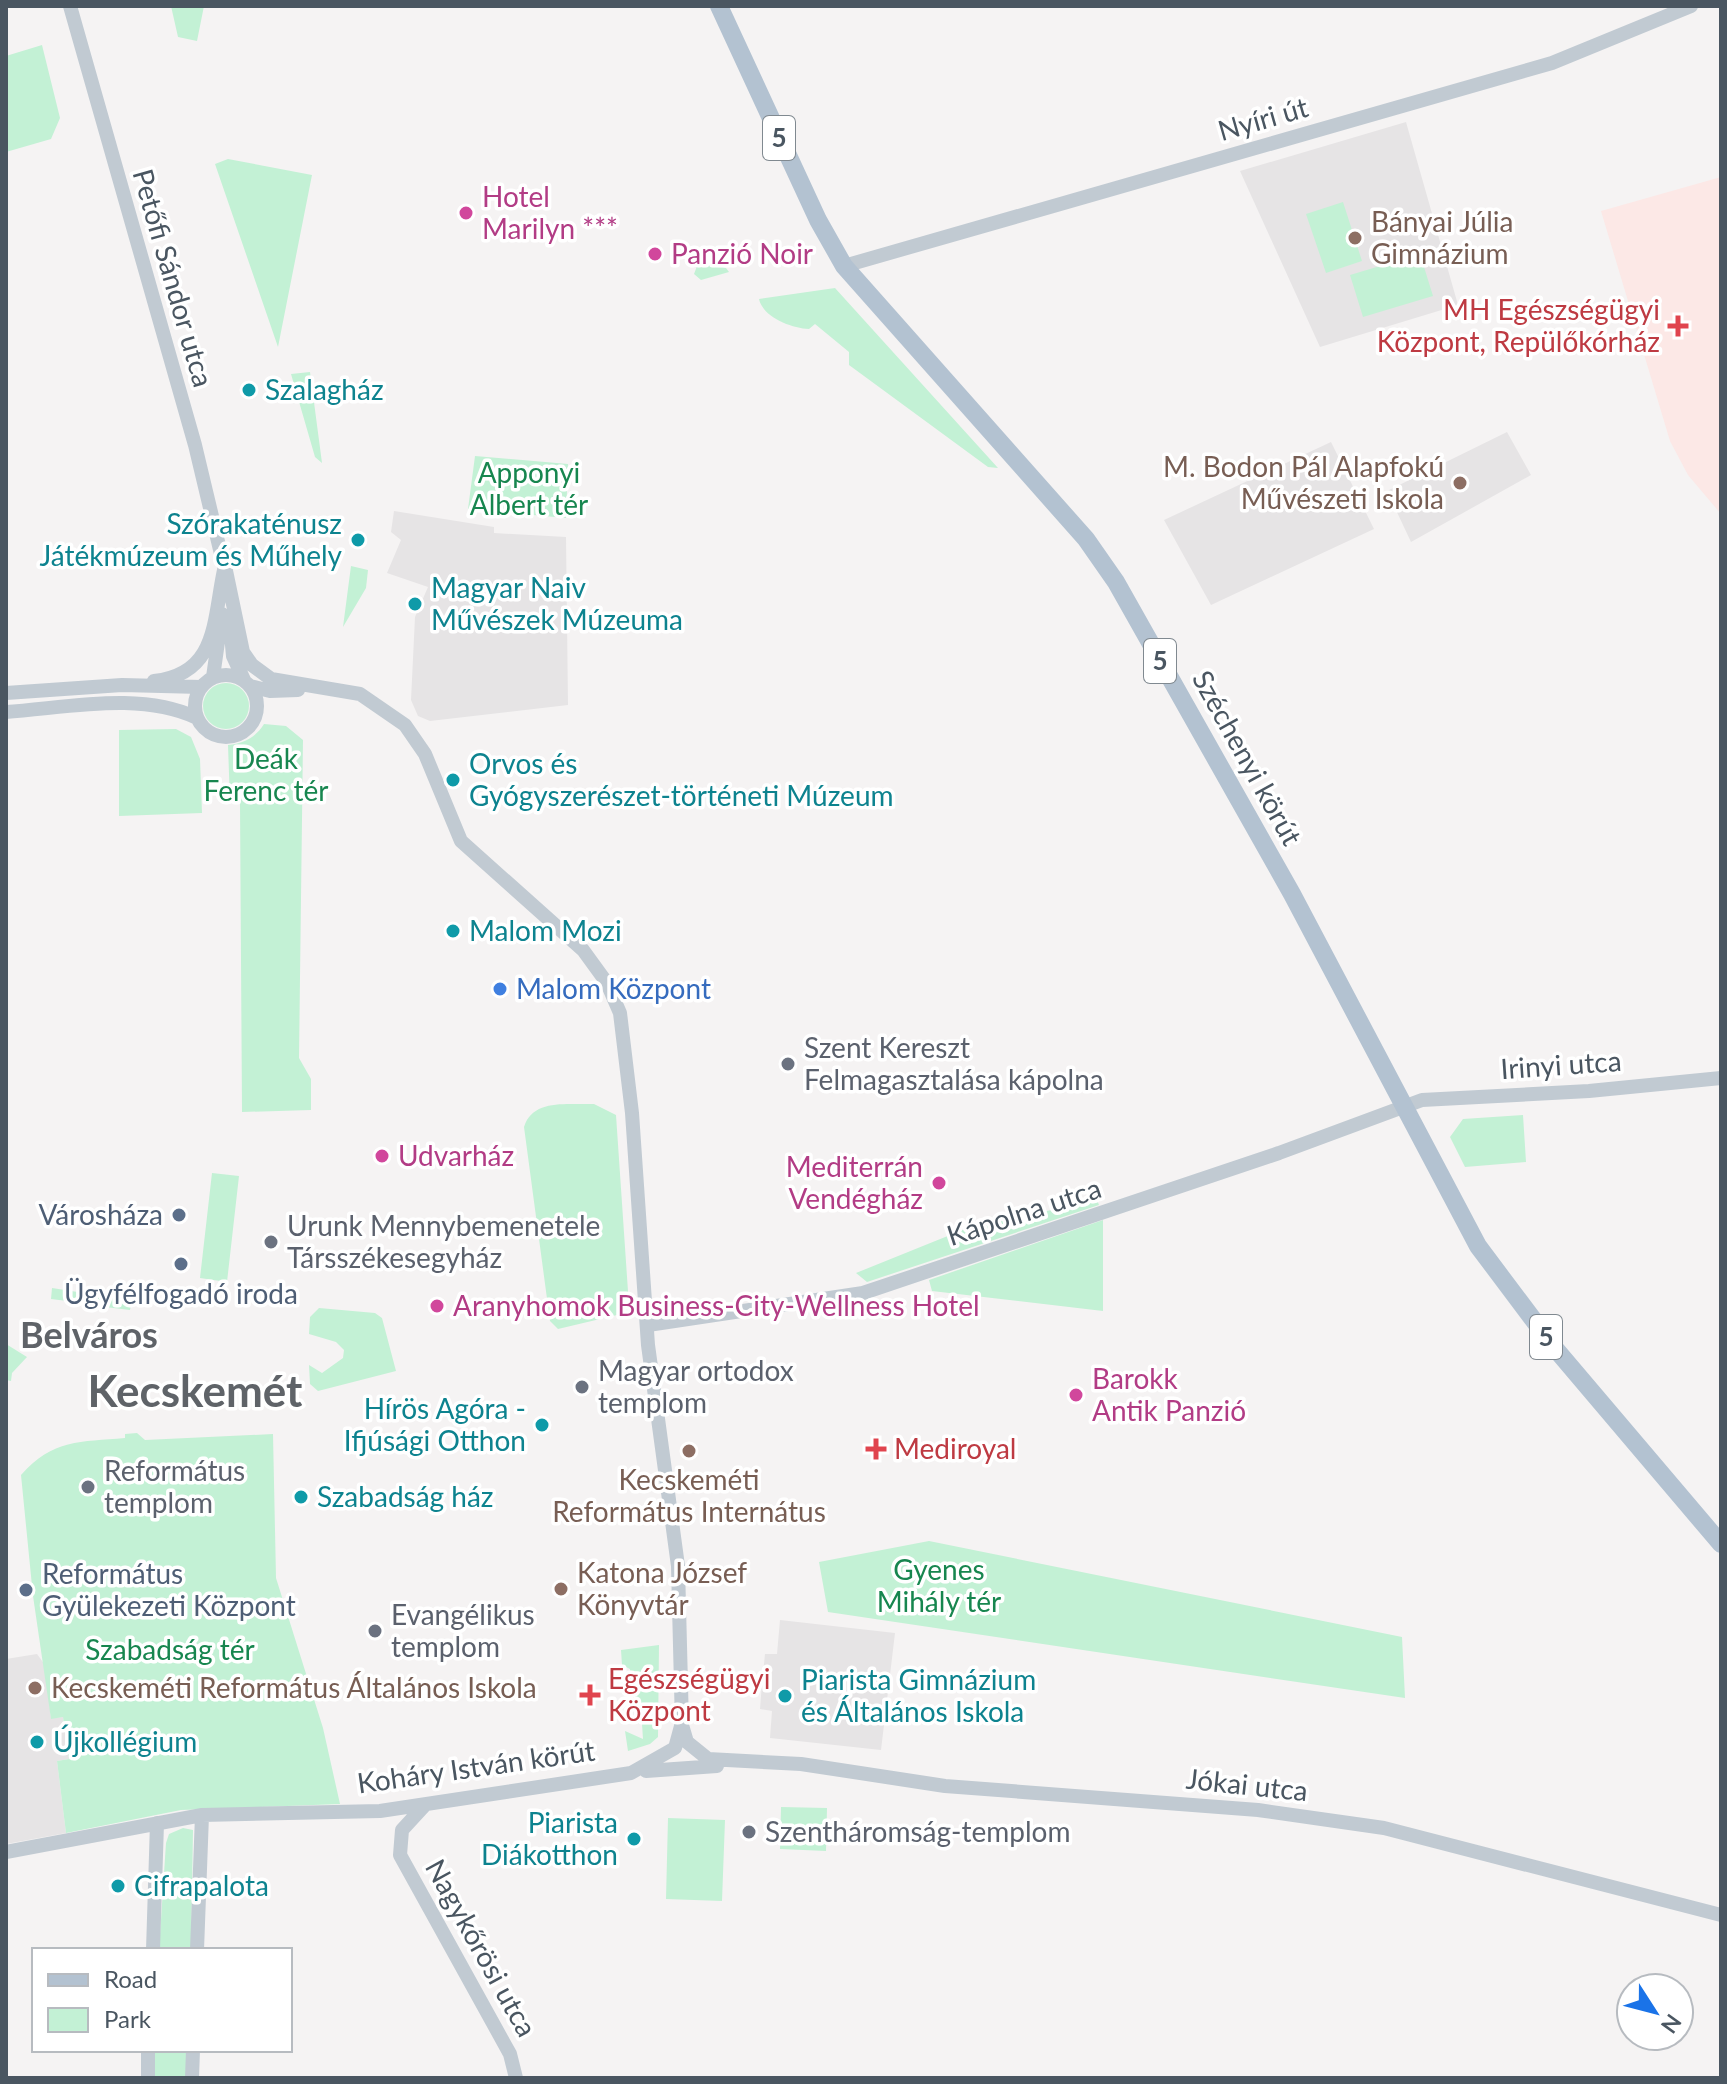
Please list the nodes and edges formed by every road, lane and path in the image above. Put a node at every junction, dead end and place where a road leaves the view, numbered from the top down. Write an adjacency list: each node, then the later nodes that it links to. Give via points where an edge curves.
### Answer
1 (70, 6): 5 (street, Petőfi Sándor utca)
2 (719, 6): 4 (main road, Széchenyi körút / 5)
3 (1691, 6): 4 (street, Nyíri út, via 1552,63)
4 (844, 266): 15 (main road, Széchenyi körút / 5, via 1111,574)
5 (225, 566): 6 (street, Petőfi Sándor utca); 7 (street, Petőfi Sándor utca, via 233,656); 8 (street, via 198,664 167,680); 10 (street, via 247,659 271,679)
6 (213, 677): 7 (street, via 229,674); 9 (street)
7 (247, 683): 10 (street, via 283,692); 13 (street, via 257,709 245,730 230,737 215,735)
8 (122, 685): 9 (street); 11 (street)
9 (201, 687): 13 (street, via 195,702)
10 (314, 688): 16 (street, via 360,694 412,734 461,841 583,950 607,983 620,1013 630,1088)
11 (6, 693)
12 (6, 712): 13 (street, via 138,705 163,706)
13 (197, 718)
14 (1721, 1078): 15 (street, Irinyi utca, via 1422,1100)
15 (1405, 1106): 16 (street, Kápolna utca, via 863,1293); 17 (main road, Széchenyi körút / 5, via 1478,1246 1553,1346)
16 (648, 1325): 18 (street, via 678,1566)
17 (1721, 1544)
18 (682, 1725): 19 (street, via 687,1742 702,1756); 20 (street, Koháry István körút, via 675,1748)
19 (757, 1763): 20 (street); 25 (street, Jókai utca, via 801,1764 945,1786 1258,1810 1384,1828)
20 (639, 1772): 21 (street, Koháry István körút)
21 (425, 1805): 22 (street, Koháry István körút); 32 (street, Nagykőrösi utca, via 402,1830 400,1855 510,2054)
22 (202, 1815): 23 (street, Koháry István körút); 27 (street)
23 (157, 1823): 24 (street, Koháry István körút); 26 (street)
24 (6, 1852)
25 (1721, 1915)
26 (153, 1948)
27 (197, 1948)
28 (148, 2052): 30 (street)
29 (193, 2052): 31 (street)
30 (148, 2078)
31 (192, 2078)
32 (516, 2078)

